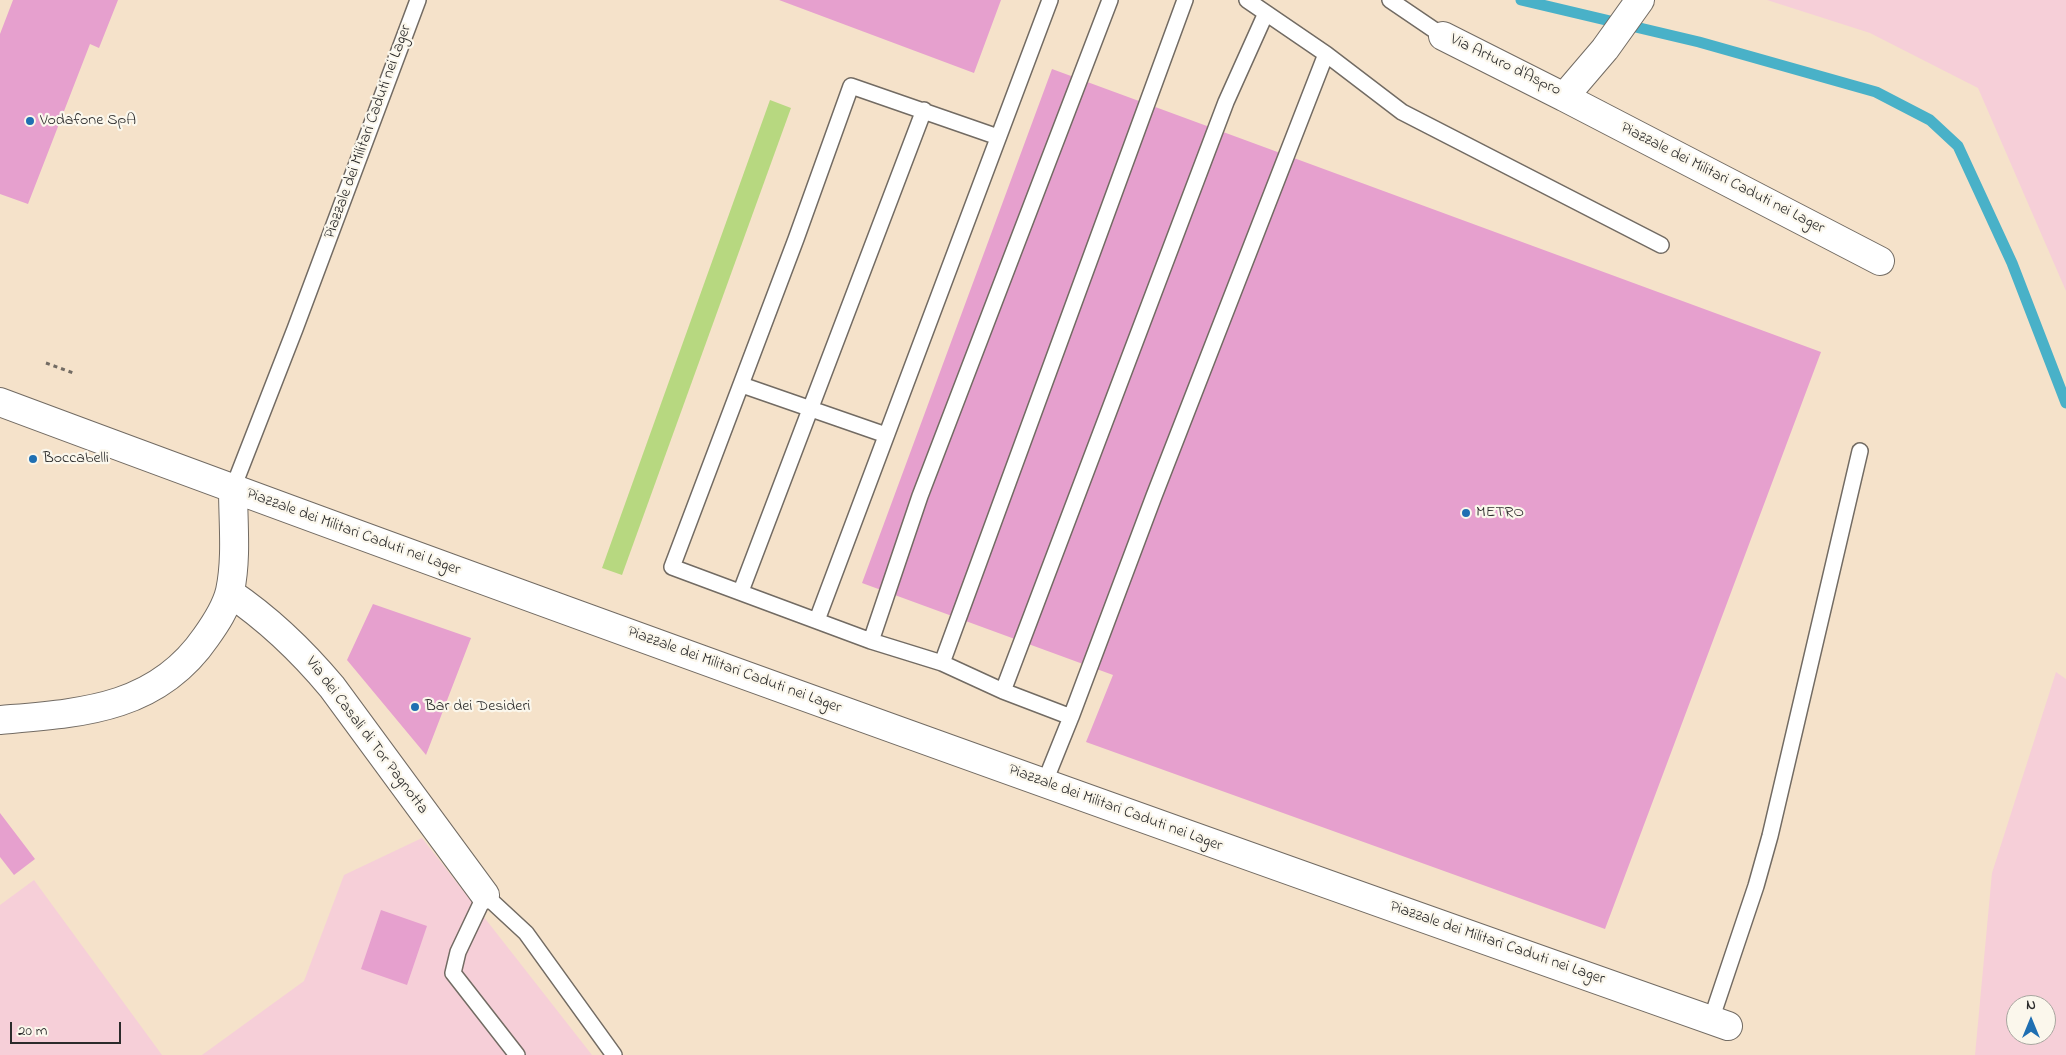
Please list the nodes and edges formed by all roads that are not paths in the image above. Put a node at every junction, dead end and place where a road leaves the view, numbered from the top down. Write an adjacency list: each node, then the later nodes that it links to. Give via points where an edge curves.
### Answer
1 (418, 0): 21 (lane, Piazzale dei Militari Caduti nei Lager)
2 (1050, 0): 13 (lane)
3 (1110, 0): 25 (lane, via 920,496)
4 (1185, 0): 26 (lane)
5 (1247, 0): 8 (lane)
6 (1390, 0): 9 (lane)
7 (1639, 1): 11 (street, Via Arturo d'Aspro)
8 (1266, 13): 10 (lane); 27 (lane, via 1226,102)
9 (1443, 36): 11 (street, Via Arturo d'Aspro)
10 (1326, 54): 14 (lane, via 1402,112); 28 (lane)
11 (1564, 97): 15 (street, Piazzale dei Militari Caduti nei Lager)
12 (924, 110): 13 (lane); 16 (lane, via 851,86); 18 (lane)
13 (998, 137): 19 (lane)
14 (1661, 245)
15 (1880, 261)
16 (742, 385): 18 (lane); 22 (lane, via 672,567)
17 (0, 402): 21 (street)
18 (811, 409): 19 (lane); 22 (lane)
19 (886, 435): 24 (lane)
20 (1860, 451): 32 (lane, via 1770,836)
21 (233, 488): 23 (street, via 233,577); 30 (street, Piazzale dei Militari Caduti nei Lager)
22 (741, 592): 24 (lane)
23 (230, 593): 29 (street, via 217,620 187,662 140,695 90,710); 31 (street, Via dei Casali di Tor Pagnotta, via 279,630 314,665)
24 (817, 620): 25 (lane)
25 (871, 641): 26 (lane)
26 (942, 663): 27 (lane)
27 (1003, 691): 28 (lane)
28 (1070, 717): 30 (lane)
29 (0, 720)
30 (1044, 784): 32 (street, Piazzale dei Militari Caduti nei Lager)
31 (485, 895): 33 (lane, via 458,952 453,973); 34 (lane, via 526,933)
32 (1719, 1023)
33 (517, 1055)
34 (614, 1055)

